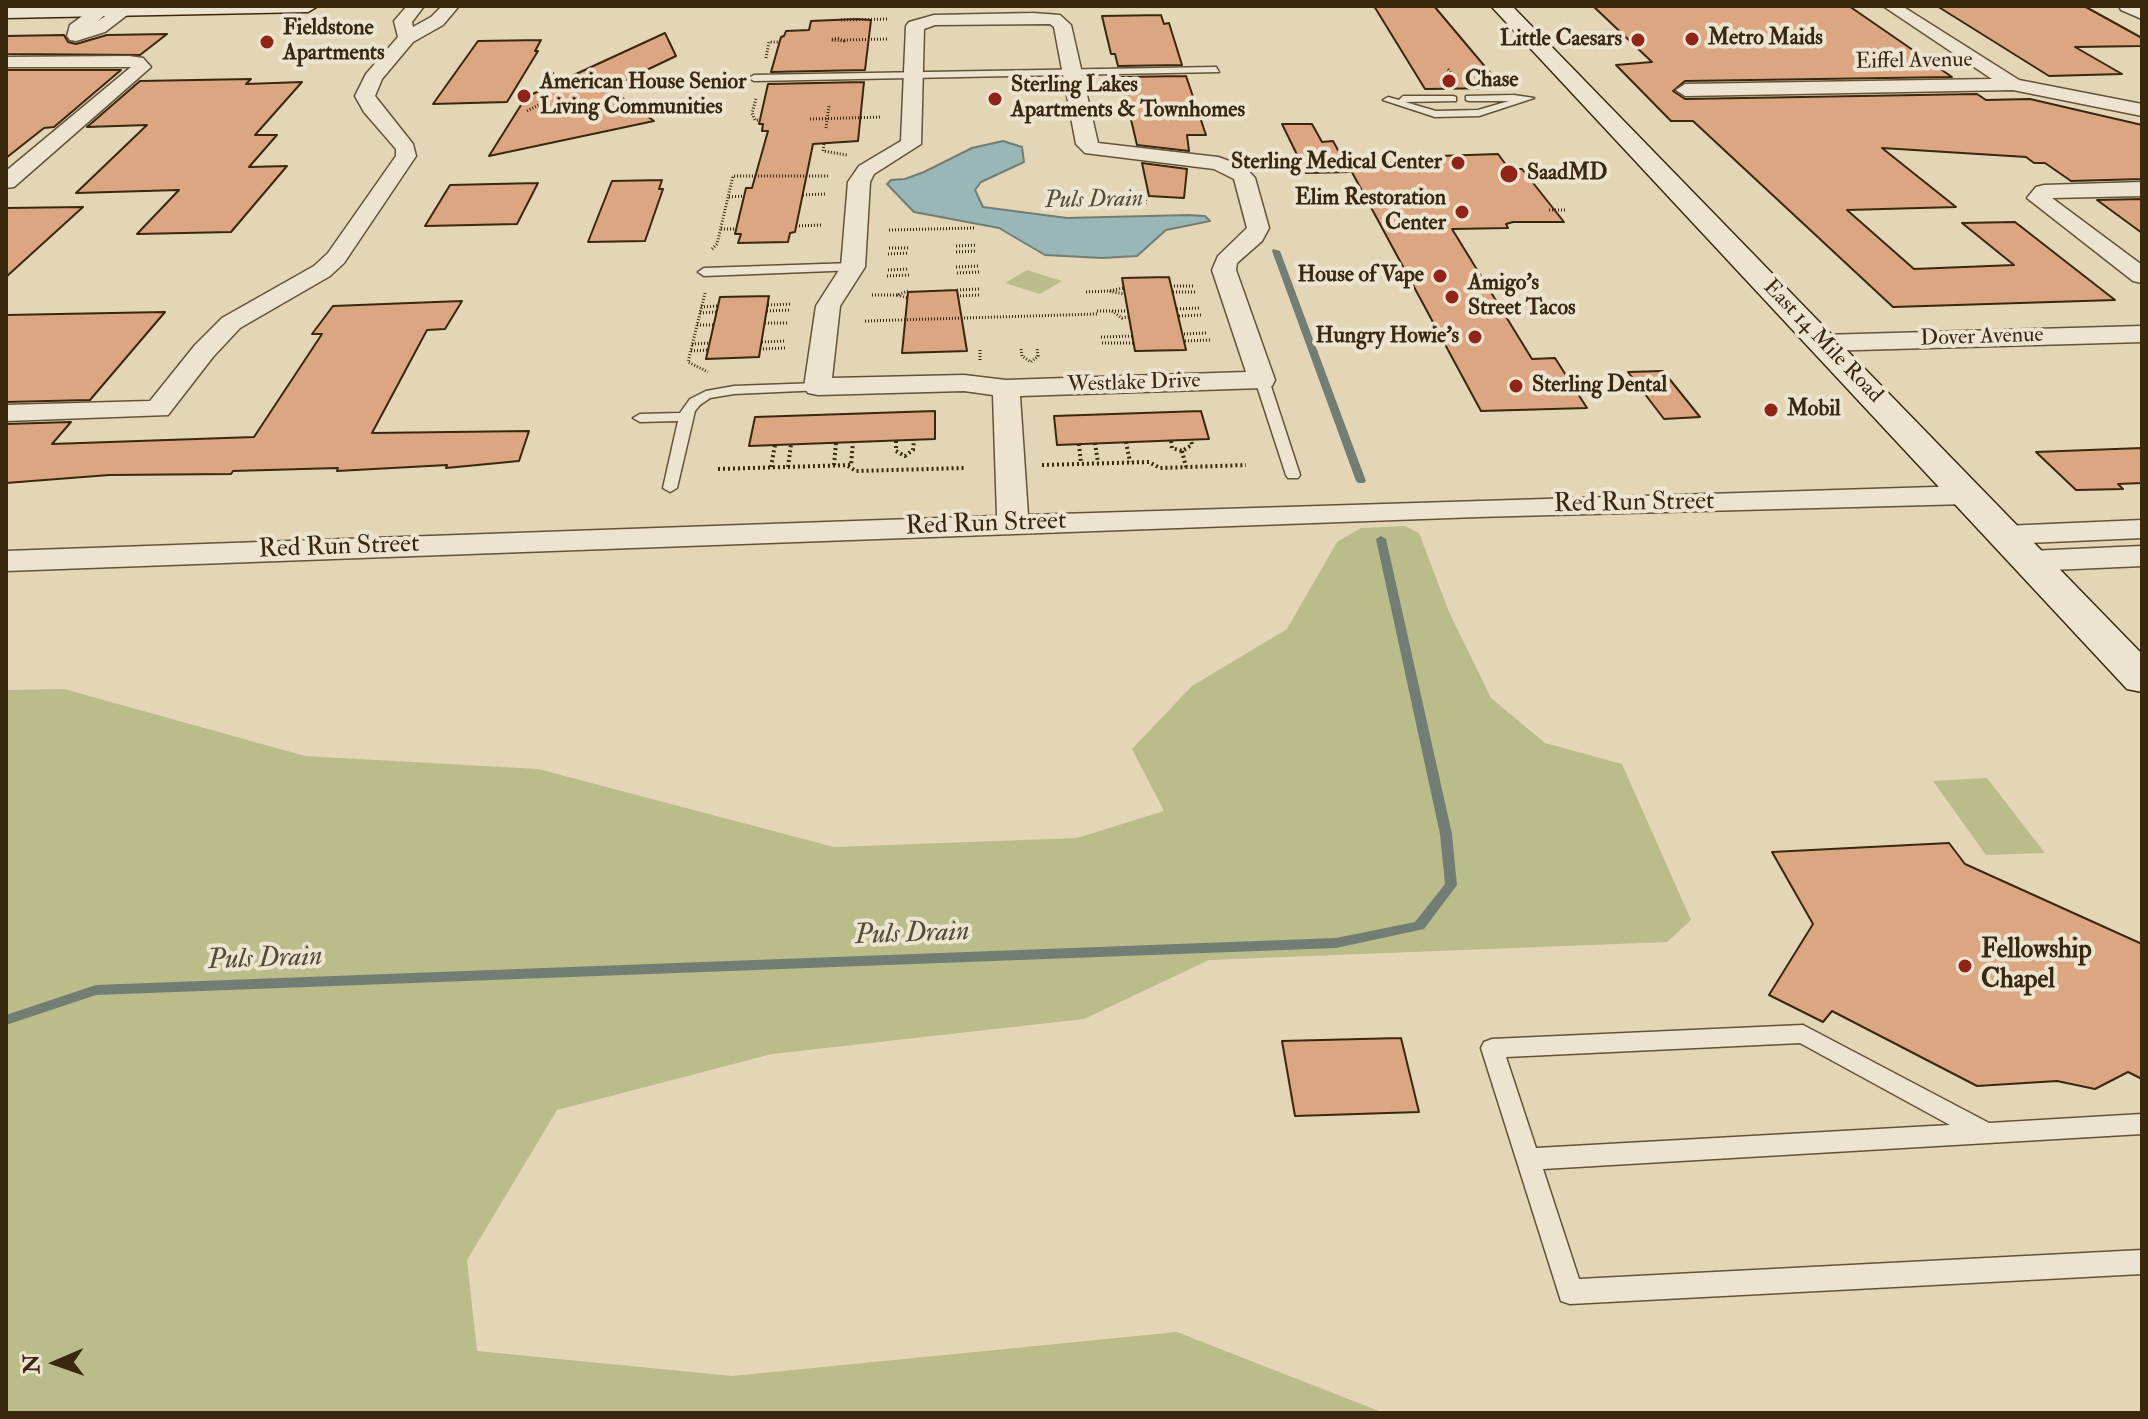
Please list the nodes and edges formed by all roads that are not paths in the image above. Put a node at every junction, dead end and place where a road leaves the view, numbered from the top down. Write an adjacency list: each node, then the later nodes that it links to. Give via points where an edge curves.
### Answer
1 (308, 6): 7 (main road)
2 (416, 6): 13 (street, via 403,21)
3 (451, 6): 13 (street)
4 (1501, 6): 31 (main road, East 14 Mile Road)
5 (1891, 6): 20 (street)
6 (2127, 6): 11 (street)
7 (127, 9): 8 (main road); 12 (street)
8 (102, 10): 9 (main road); 12 (street, via 76,29)
9 (6, 12)
10 (985, 13): 17 (street, via 1059,22); 18 (street, via 915,26)
11 (2142, 14)
12 (76, 36): 15 (street)
13 (407, 38): 35 (street, via 373,78 365,96 406,148 406,156 347,244 322,271 231,323 158,409)
14 (6, 62): 15 (street)
15 (40, 63): 25 (street, via 129,61 142,67)
16 (1216, 70): 17 (lane)
17 (1072, 72): 18 (lane); 32 (street, via 1086,144 1092,149 1218,163 1244,178 1258,228 1226,261 1224,270)
18 (913, 74): 19 (lane); 27 (street, via 911,144 866,170 859,182)
19 (756, 83)
20 (2013, 84): 21 (street, Eiffel Avenue); 24 (street, Eiffel Avenue)
21 (1685, 90)
22 (1469, 98): 23 (lane, via 1529,98 1479,113 1435,114 1388,100)
23 (1453, 99)
24 (2142, 110)
25 (6, 182)
26 (2142, 189): 29 (street, via 2039,195)
27 (853, 267): 28 (lane); 33 (street, via 828,306)
28 (704, 272)
29 (2142, 276)
30 (2142, 334): 31 (street, Dover Avenue)
31 (1822, 343): 40 (main road, East 14 Mile Road)
32 (1262, 380): 34 (street, Westlake Drive); 38 (lane)
33 (818, 387): 34 (street, Westlake Drive, via 964,383); 36 (lane, via 718,392 695,402)
34 (1006, 388): 41 (street)
35 (6, 413)
36 (686, 417): 37 (lane); 39 (lane)
37 (640, 418)
38 (1293, 475)
39 (670, 488)
40 (1967, 495): 41 (street, Red Run Street); 43 (main road, East 14 Mile Road)
41 (1013, 524): 45 (street, Red Run Street)
42 (2142, 529): 43 (street)
43 (2004, 535): 46 (main road, East 14 Mile Road)
44 (2142, 556): 46 (street)
45 (6, 561)
46 (2029, 561): 47 (main road, East 14 Mile Road)
47 (2142, 679)
48 (2142, 1124): 49 (lane)
49 (1987, 1133): 50 (lane); 50 (lane, via 1803,1034 1492,1048)
50 (1527, 1159): 51 (lane, via 1570,1292)
51 (2142, 1262)

